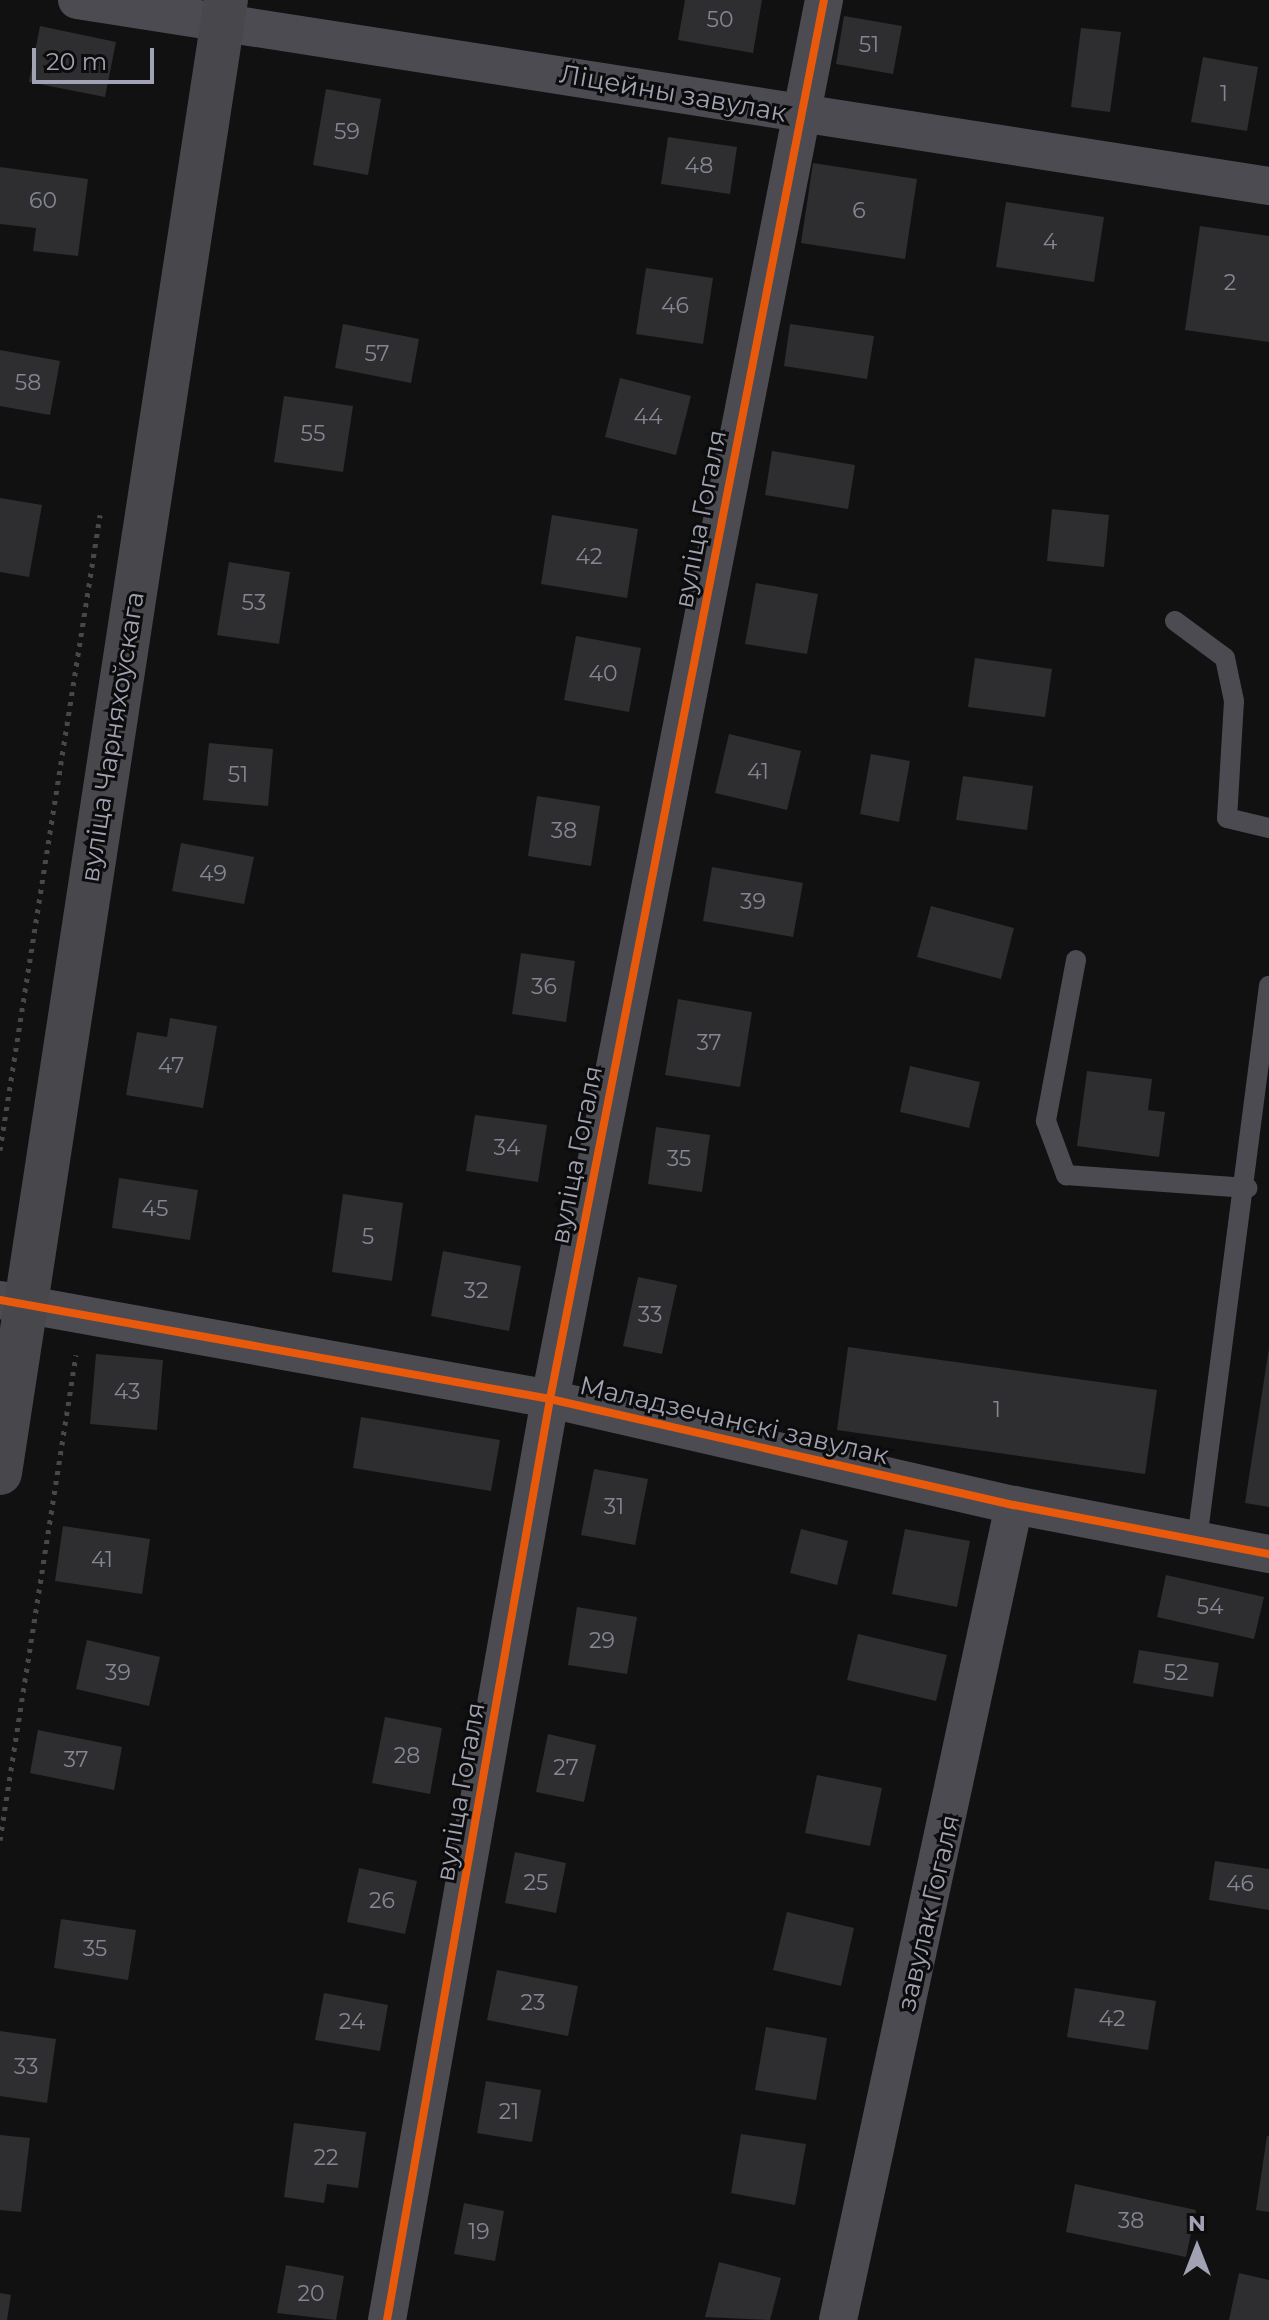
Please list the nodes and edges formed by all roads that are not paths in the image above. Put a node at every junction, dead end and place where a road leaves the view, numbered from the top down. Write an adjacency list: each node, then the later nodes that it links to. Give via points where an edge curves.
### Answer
1 (77, 0): 3 (street, Ліцейны завулак)
2 (824, 0): 4 (street, вуліца Гогаля)
3 (224, 9): 4 (street, Ліцейны завулак); 11 (main road, вуліца Чарняхоўскага)
4 (800, 116): 5 (street, Ліцейны завулак); 12 (street, вуліца Гогаля)
5 (1269, 186)
6 (1175, 621): 7 (lane, via 1225,658 1234,701 1227,818)
7 (1269, 828)
8 (1076, 960): 10 (lane, via 1046,1121 1066,1175)
9 (1269, 986): 10 (lane)
10 (1248, 1188): 15 (lane)
11 (13, 1303): 12 (street, Маладзечанскі завулак); 13 (main road, вуліца Чарняхоўскага)
12 (550, 1399): 14 (street, Маладзечанскі завулак); 17 (street, вуліца Гогаля)
13 (0, 1473)
14 (1014, 1505): 15 (street, Маладзечанскі завулак); 18 (street, завулак Гогаля)
15 (1197, 1540): 16 (street, Маладзечанскі завулак)
16 (1269, 1554)
17 (387, 2320)
18 (838, 2320)

